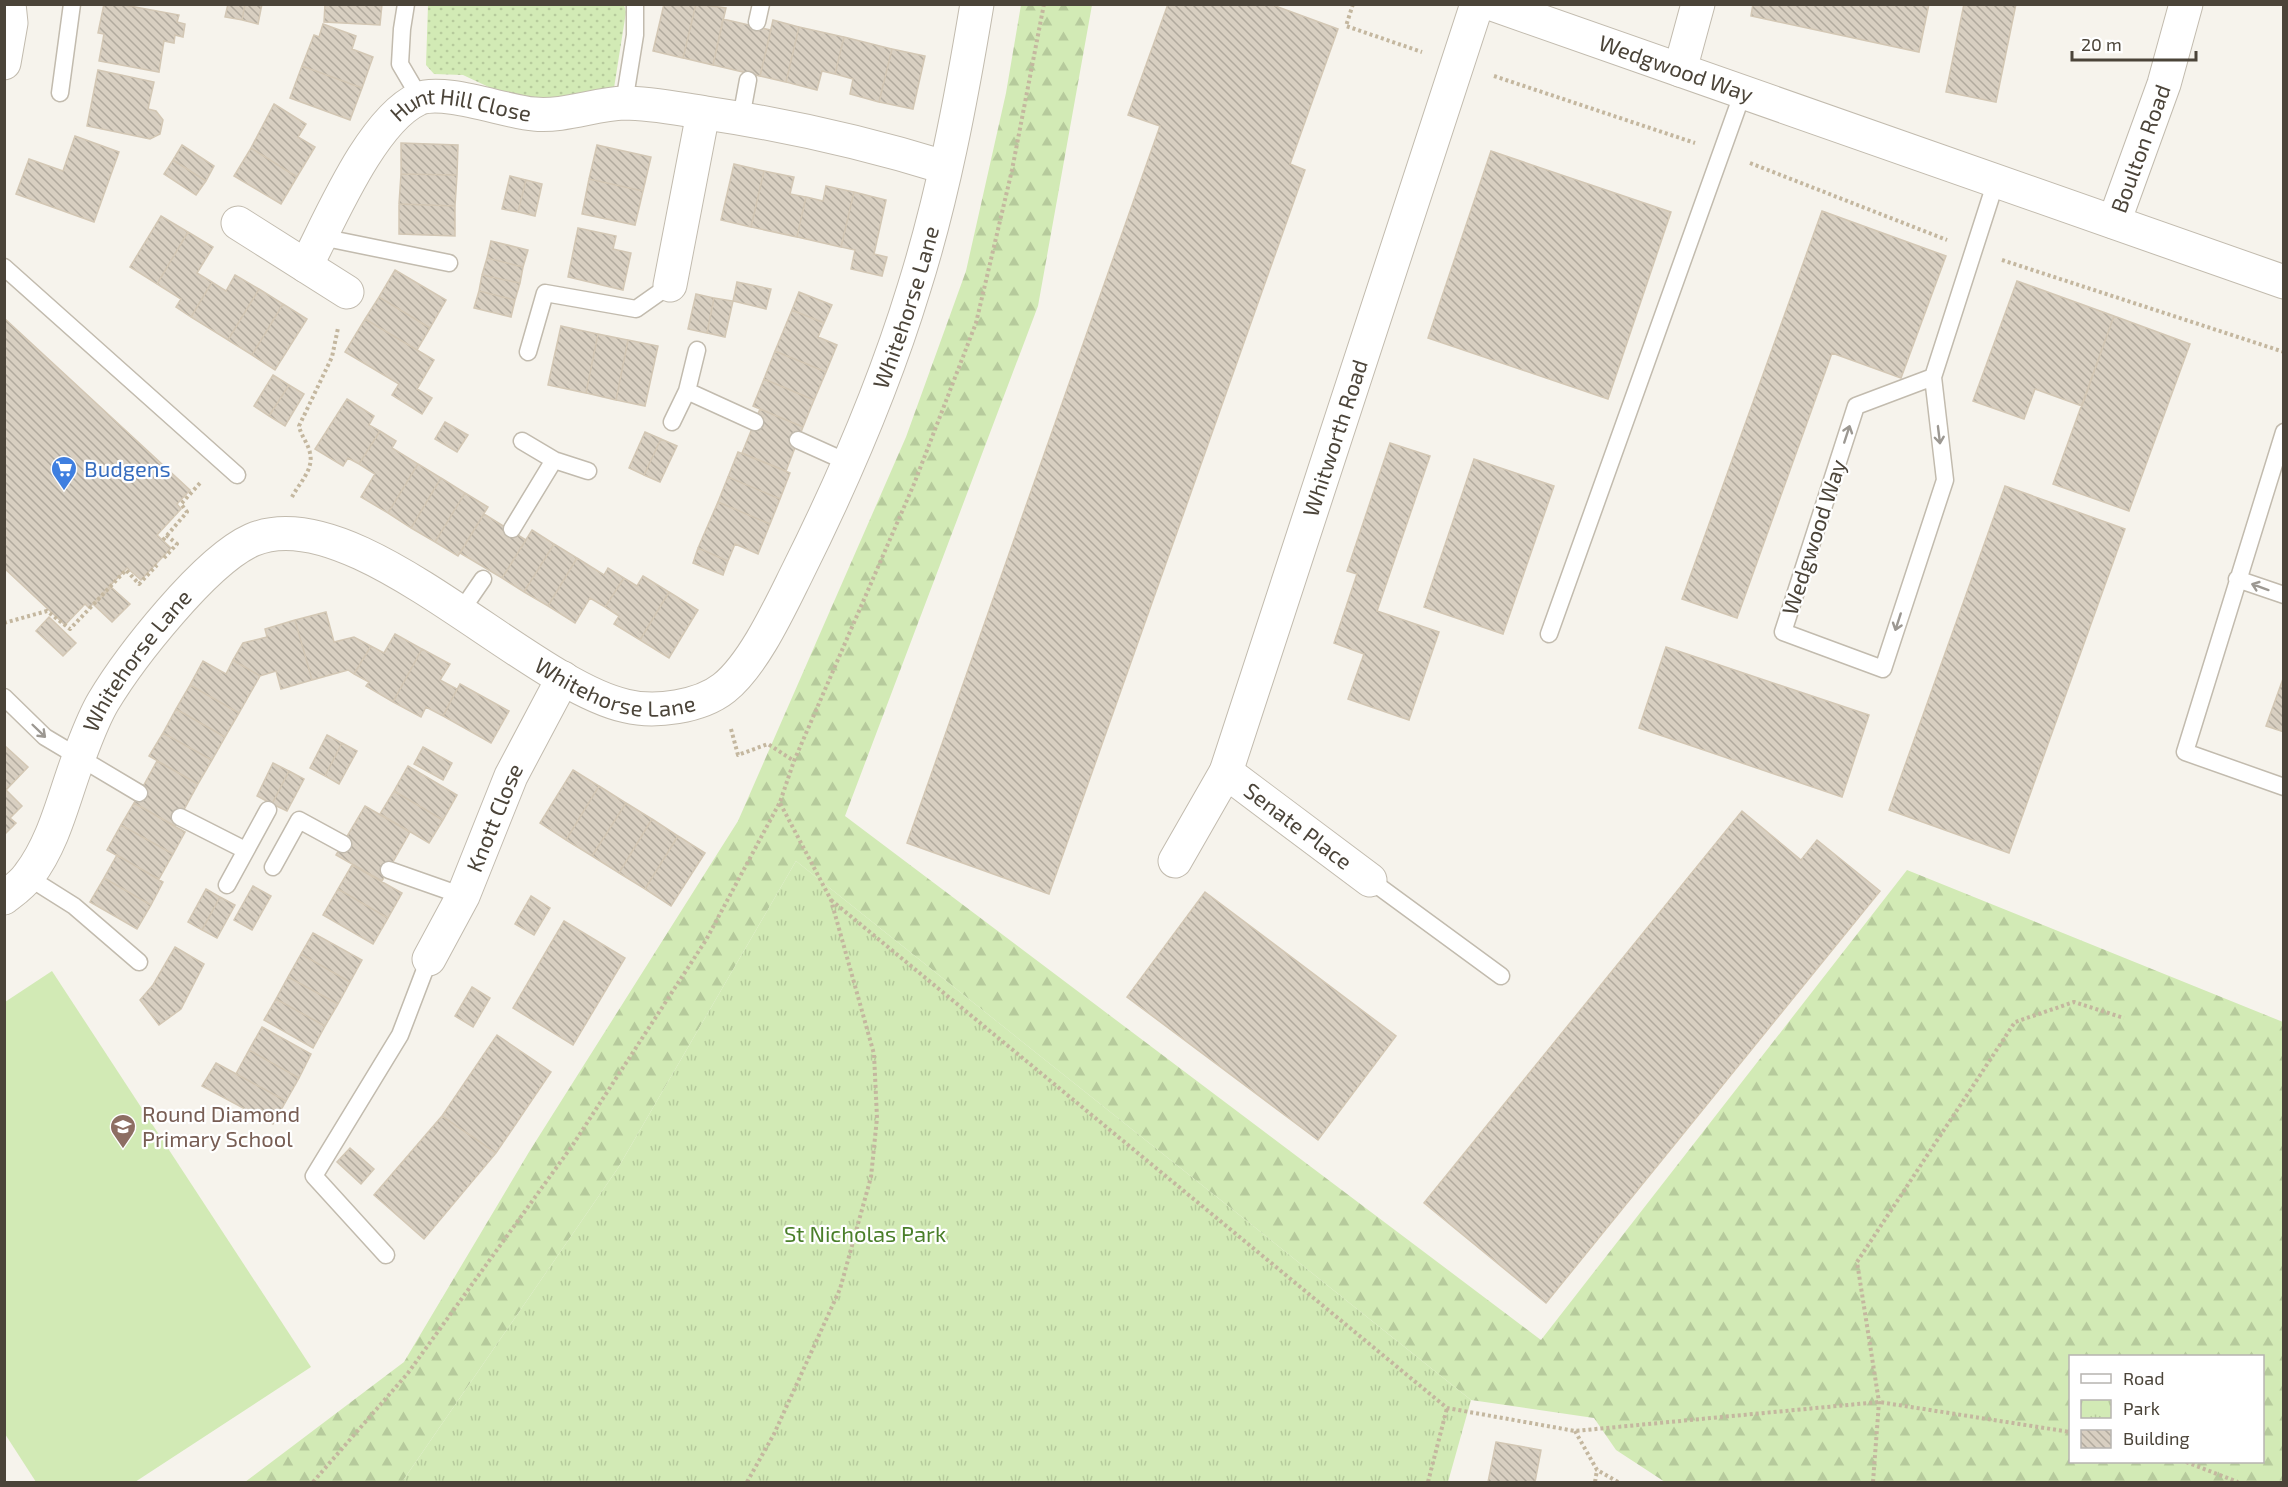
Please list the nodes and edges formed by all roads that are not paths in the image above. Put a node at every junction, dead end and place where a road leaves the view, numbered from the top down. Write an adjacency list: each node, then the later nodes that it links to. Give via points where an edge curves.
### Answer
1 (9, 4): 12 (street, via 11,23)
2 (72, 4): 16 (lane)
3 (406, 4): 17 (lane, via 400,64)
4 (635, 4): 18 (lane, via 635,35)
5 (761, 4): 11 (lane)
6 (977, 4): 21 (street, Whitehorse Lane, via 961,103)
7 (1477, 4): 54 (street, Whitworth Road)
8 (1492, 4): 13 (street, Wedgwood Way)
9 (1698, 4): 13 (street)
10 (2186, 4): 23 (street, Boulton Road, via 2164,84)
11 (757, 22)
12 (4, 63)
13 (1680, 70): 15 (street, Wedgwood Way)
14 (748, 80): 20 (lane)
15 (1743, 92): 22 (street, Wedgwood Way); 50 (lane)
16 (60, 93)
17 (420, 98): 18 (street, Hunt Hill Close, via 462,98 536,115); 25 (street, Hunt Hill Close, via 391,118 369,149)
18 (624, 103): 19 (street, Hunt Hill Close)
19 (703, 113): 20 (street, Hunt Hill Close); 30 (street)
20 (741, 118): 21 (street, Hunt Hill Close, via 882,148)
21 (944, 167): 42 (street, Whitehorse Lane, via 914,288)
22 (1996, 181): 23 (street, Wedgwood Way); 34 (lane, Wedgwood Way)
23 (2114, 222): 29 (street, Wedgwood Way)
24 (238, 223): 27 (street)
25 (321, 237): 26 (lane); 27 (street, Hunt Hill Close)
26 (449, 263)
27 (306, 266): 31 (street)
28 (4, 267): 44 (lane)
29 (2283, 282)
30 (670, 285): 33 (lane, via 636,309 545,292)
31 (347, 292)
32 (697, 350): 35 (lane)
33 (528, 352)
34 (1933, 377): 34 (lane, Wedgwood Way, one-way to 34, via 1945,480 1882,669 1783,632 1856,406)
35 (687, 392): 36 (lane); 37 (lane)
36 (672, 422)
37 (755, 422)
38 (2283, 432): 47 (lane)
39 (522, 441): 41 (lane)
40 (798, 441): 42 (lane)
41 (554, 460): 43 (lane); 45 (lane)
42 (849, 463): 51 (street, Whitehorse Lane, via 771,624 723,689 680,705 643,708 624,706)
43 (588, 471)
44 (237, 475)
45 (512, 529)
46 (483, 579): 49 (lane)
47 (2238, 579): 48 (lane, one-way to 47); 55 (lane, via 2184,752)
48 (2283, 595)
49 (461, 611): 51 (street, Whitehorse Lane); 53 (street, Whitehorse Lane, via 339,544 311,536 283,535 266,535 250,541 218,560 149,637 102,703)
50 (1549, 634)
51 (563, 678): 67 (street, Knott Close, via 511,776)
52 (4, 698): 53 (lane, one-way to 53, via 45,737)
53 (78, 758): 56 (lane); 66 (street, Whitehorse Lane, via 42,853)
54 (1226, 772): 61 (street, Whitworth Road); 64 (street, Senate Place)
55 (2283, 787)
56 (139, 793)
57 (268, 810): 60 (lane)
58 (180, 817): 60 (lane)
59 (343, 844): 62 (lane, via 299,820)
60 (245, 850): 65 (lane)
61 (1175, 861)
62 (273, 867)
63 (389, 870): 67 (lane)
64 (1370, 880): 70 (lane)
65 (227, 885)
66 (16, 888): 69 (lane, via 74,906)
67 (464, 896): 68 (street, Knott Close)
68 (429, 959): 71 (lane, via 400,1035 314,1176)
69 (139, 962)
70 (1501, 976)
71 (386, 1255)

